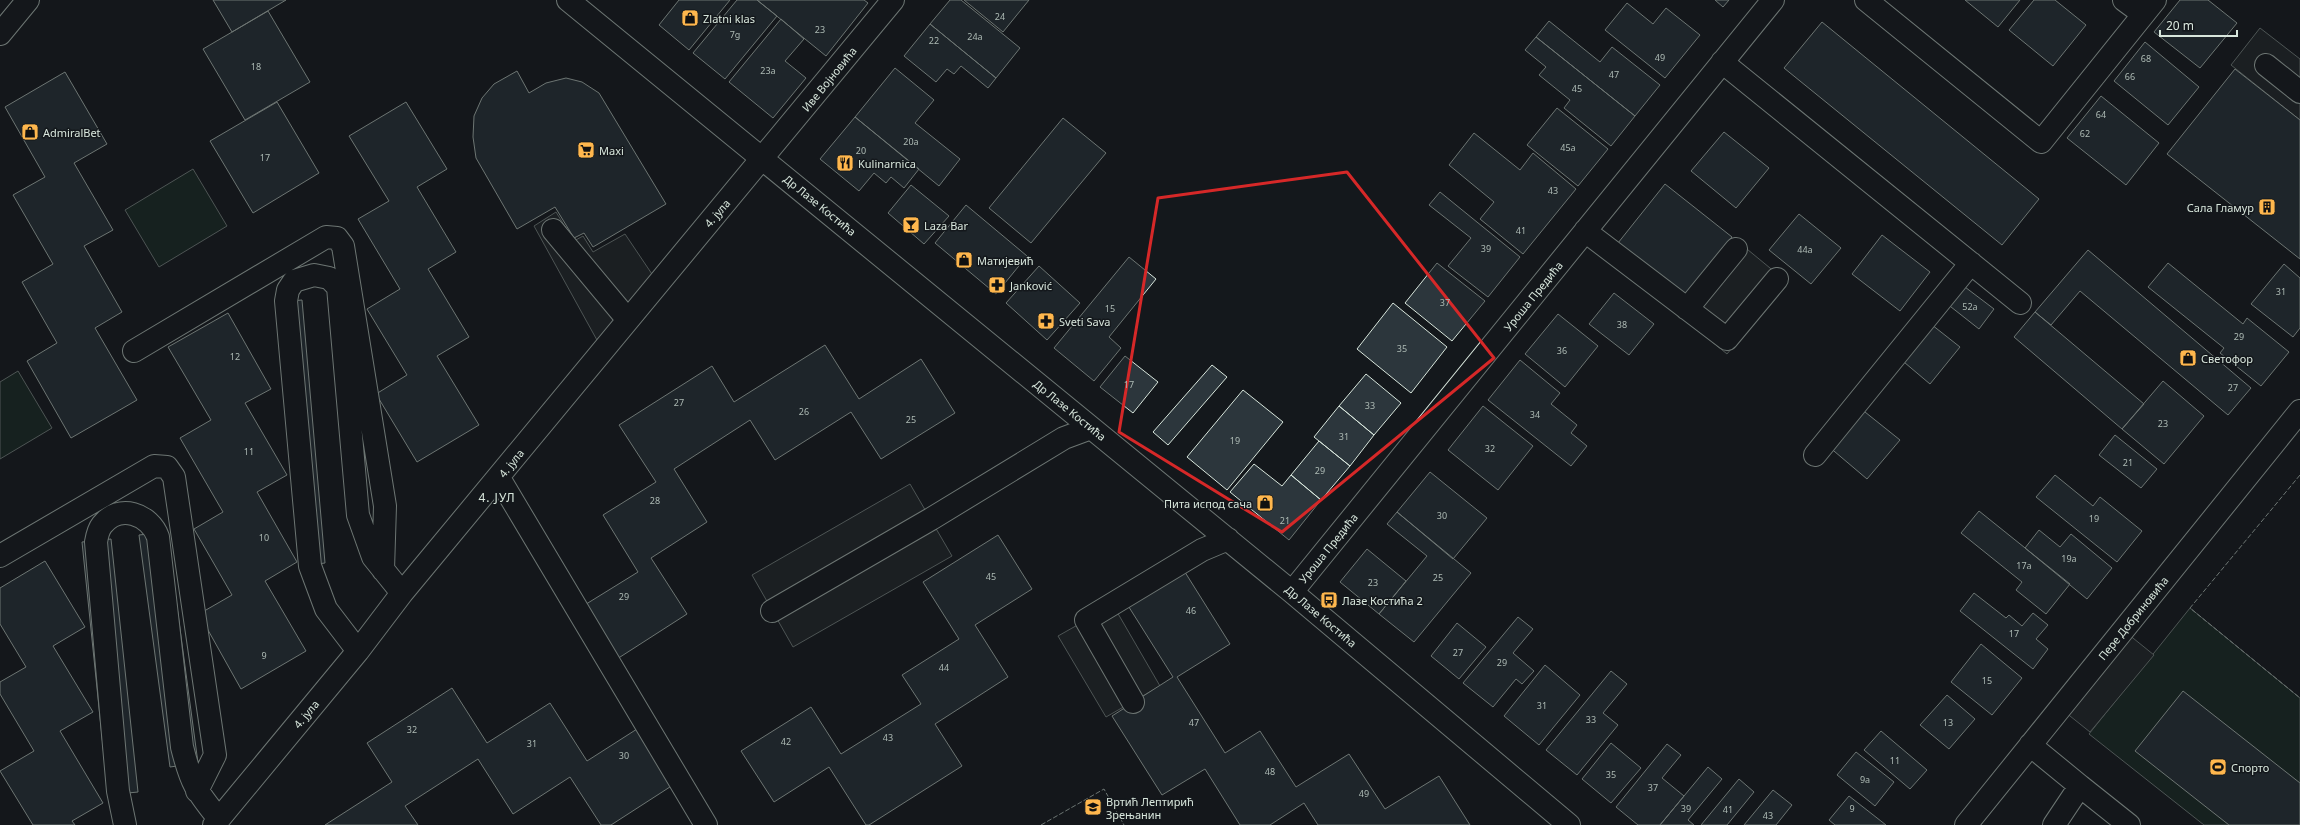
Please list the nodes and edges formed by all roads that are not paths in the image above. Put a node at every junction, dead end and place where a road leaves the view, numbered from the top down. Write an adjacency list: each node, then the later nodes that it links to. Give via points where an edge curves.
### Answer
1 (28, 0): 8 (street)
2 (568, 0): 12 (street, Др Лазе Костића)
3 (893, 0): 12 (street, Иве Војновића)
4 (1772, 0): 9 (street, Уроша Предића)
5 (1866, 0): 7 (street, via 2042,142)
6 (2124, 0): 7 (street)
7 (2149, 7)
8 (0, 34)
9 (1722, 62): 14 (street, Уроша Предића); 16 (street)
10 (2266, 65): 11 (street)
11 (2300, 92)
12 (764, 159): 20 (street, 4. јула, via 715,213); 23 (street, Др Лазе Костића)
13 (553, 230): 20 (street)
14 (1585, 231): 19 (street); 29 (street, Уроша Предића)
15 (1736, 249): 19 (street)
16 (1971, 263): 18 (street); 24 (street)
17 (1777, 279): 19 (street, via 1727,339)
18 (2020, 302)
19 (1687, 309)
20 (628, 320): 25 (street, 4. јула)
21 (134, 351): 28 (street, via 326,237 337,238 343,246 385,506)
22 (2296, 424): 34 (street, Пере Добриновића)
23 (1091, 428): 26 (street, Др Лазе Костића); 31 (street, via 1064,438)
24 (1815, 456)
25 (499, 478): 30 (street, 4. јула); 39 (street)
26 (1228, 539): 29 (street, Др Лазе Костића); 33 (street, via 1202,550 1086,620)
27 (0, 556): 35 (street, via 154,466 168,467 174,477 215,755)
28 (378, 564): 30 (street); 32 (street, via 358,516 338,287 329,278 314,275 294,281 288,290 286,301 310,566 326,609)
29 (1292, 592): 40 (street, Др Лазе Костића)
30 (402, 594): 32 (street, 4. јула)
31 (772, 611)
32 (358, 651): 38 (street, 4. јула)
33 (1133, 702)
34 (2030, 745): 36 (street); 41 (street, Пере Добриновића)
35 (193, 785): 37 (street, via 182,747 158,537 151,523 140,515 127,512 118,514 103,524 96,542 118,791); 38 (street)
36 (2080, 786): 42 (street); 43 (street)
37 (123, 816)
38 (217, 822)
39 (706, 825)
40 (1569, 825)
41 (1966, 825)
42 (2054, 825)
43 (2129, 825)

